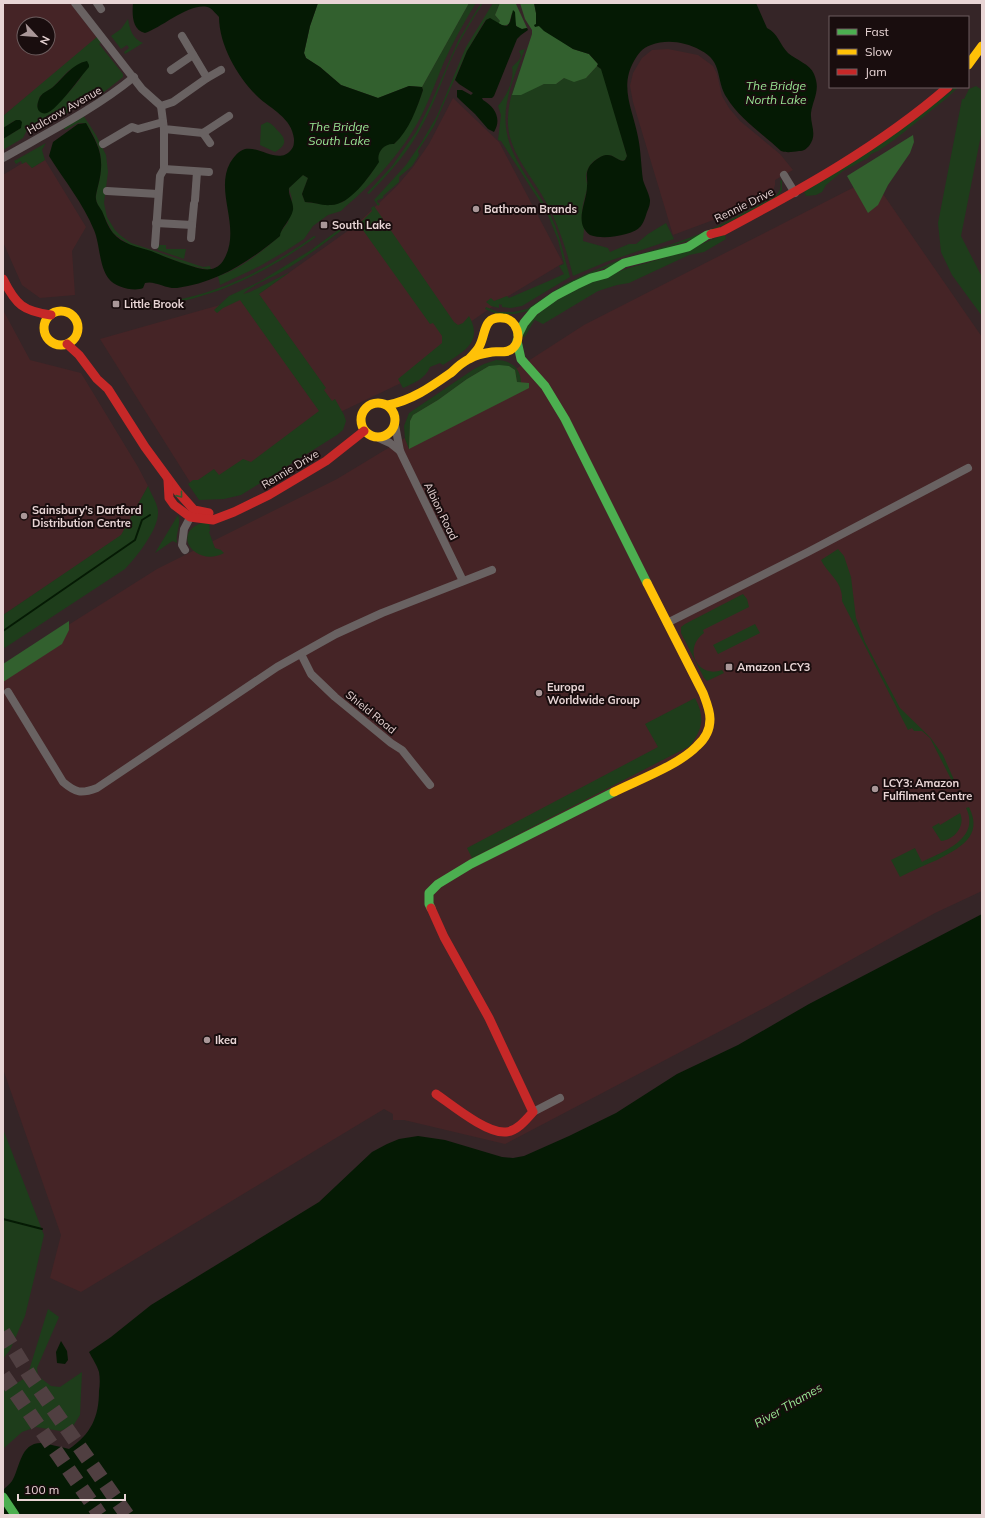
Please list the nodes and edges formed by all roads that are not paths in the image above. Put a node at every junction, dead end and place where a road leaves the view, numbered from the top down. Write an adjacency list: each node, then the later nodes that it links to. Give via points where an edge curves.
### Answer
1 (76, 3): 8 (street)
2 (182, 36): 4 (street)
3 (982, 46): 5 (main road)
4 (193, 55): 6 (street); 9 (street)
5 (969, 64)
6 (170, 70)
7 (221, 70): 9 (street)
8 (134, 77): 11 (street, via 142,89); 17 (street, Halcrow Avenue, via 84,112)
9 (207, 78): 11 (street, via 173,102)
10 (947, 88): 23 (main road, Rennie Drive, via 919,112 868,148)
11 (160, 106): 13 (street)
12 (229, 116): 14 (street)
13 (164, 126): 14 (street); 16 (street, via 132,127); 18 (street)
14 (203, 133): 15 (street)
15 (210, 143)
16 (103, 144)
17 (3, 158)
18 (164, 170): 19 (street); 24 (street, via 160,176)
19 (197, 172): 20 (street); 26 (street)
20 (209, 172)
21 (784, 175): 23 (street)
22 (107, 190): 24 (street)
23 (795, 193): 30 (main road, Rennie Drive, via 723,230 707,235 688,247 624,263 606,274 591,278 555,296)
24 (158, 194): 25 (street)
25 (156, 223): 26 (street); 28 (street)
26 (192, 225): 27 (street)
27 (192, 238)
28 (155, 245)
29 (3, 279): 31 (main road, via 16,300)
30 (534, 311): 33 (main road, Rennie Drive); 37 (main road, Rennie Drive, via 524,323)
31 (30, 312): 32 (main road); 34 (main road)
32 (51, 315): 34 (main road, via 47,319); 35 (main road, via 62,311 72,315 78,324)
33 (507, 319): 36 (main road, Rennie Drive, via 497,318 488,322); 37 (main road, via 515,325)
34 (44, 331): 38 (main road, via 46,337 55,344)
35 (78, 333): 38 (main road, via 74,340); 43 (main road, via 82,344 107,381)
36 (482, 337): 39 (main road, via 486,346); 41 (main road, Rennie Drive)
37 (517, 338): 40 (main road, Rennie Drive, via 512,348); 42 (main road, via 521,359)
38 (67, 344): 43 (main road, via 78,351 101,384)
39 (494, 352): 40 (main road, Rennie Drive); 41 (main road, Rennie Drive)
40 (504, 352): 42 (street)
41 (469, 359): 44 (main road, Rennie Drive)
42 (524, 362): 55 (main road, via 545,386 565,419)
43 (108, 388): 51 (main road, via 142,443)
44 (409, 400): 45 (main road, Rennie Drive); 46 (main road, Rennie Drive)
45 (388, 405): 46 (main road, via 392,409); 47 (main road, Rennie Drive, via 377,402 366,407 360,418)
46 (395, 422): 48 (main road, Rennie Drive, via 389,434); 49 (street, Albion Road)
47 (364, 431): 48 (main road); 51 (main road, Rennie Drive, via 326,461 269,495 221,517)
48 (379, 438): 49 (street)
49 (400, 451): 54 (street, Albion Road)
50 (968, 468): 55 (street)
51 (192, 514): 52 (street, via 184,529 182,545)
52 (185, 550)
53 (492, 570): 54 (street)
54 (463, 581): 56 (street, via 382,613 336,634)
55 (668, 623): 61 (main road, via 709,708 709,728 698,747 673,763 471,864 438,884 429,893 429,904 444,937 489,1018)
56 (301, 654): 57 (street, via 263,676 97,788 84,792 72,790 63,782); 58 (street, Shield Road, via 311,674 335,697 402,750)
57 (8, 692)
58 (430, 785)
59 (436, 1094): 61 (main road, via 494,1131 506,1132 520,1126)
60 (560, 1098): 61 (street)
61 (533, 1112)
62 (3, 1497): 63 (main road)
63 (15, 1515)

